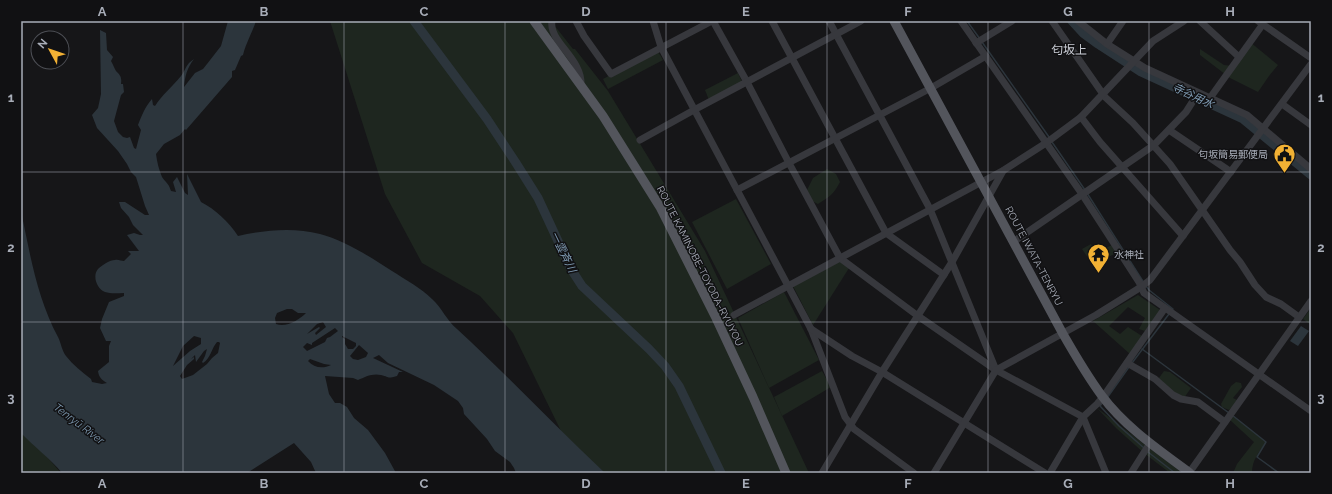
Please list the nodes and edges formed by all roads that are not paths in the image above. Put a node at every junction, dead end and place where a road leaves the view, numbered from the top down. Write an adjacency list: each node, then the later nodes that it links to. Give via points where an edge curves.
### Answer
1 (534, 21): 29 (main road, ROUTE KAMINOBE-TOYODA-RYUYOU)
2 (552, 21): 29 (street, via 553,32 579,70)
3 (576, 21): 21 (street, via 611,74)
4 (653, 21): 21 (street)
5 (713, 21): 21 (street); 28 (street)
6 (772, 21): 24 (street)
7 (829, 21): 18 (street)
8 (861, 21): 18 (street)
9 (894, 21): 30 (main road, ROUTE IWATA-TENRYU)
10 (962, 21): 19 (street)
11 (1012, 21): 19 (street)
12 (1052, 21): 31 (street)
13 (1078, 21): 20 (street)
14 (1123, 21): 20 (street)
15 (1184, 21): 26 (street, via 1153,41)
16 (1200, 21): 23 (street)
17 (1260, 23): 23 (street); 25 (street)
18 (836, 34): 24 (street); 36 (street)
19 (976, 43): 22 (street)
20 (1107, 44): 26 (street)
21 (661, 47): 35 (street)
22 (986, 56): 30 (street); 43 (street)
23 (1239, 57): 32 (street)
24 (792, 58): 28 (street); 41 (street)
25 (1311, 58)
26 (1132, 61): 31 (street); 32 (street)
27 (1311, 64): 34 (street)
28 (747, 82): 35 (street); 45 (street)
29 (581, 85): 82 (main road, ROUTE KAMINOBE-TOYODA-RYUYOU, via 660,207 716,318)
30 (931, 88): 36 (street); 50 (main road, ROUTE IWATA-TENRYU)
31 (1104, 95): 37 (street); 44 (street)
32 (1210, 98): 39 (street, via 1246,116)
33 (1193, 101): 40 (street)
34 (1282, 104): 38 (street); 39 (street)
35 (694, 110): 42 (street); 51 (street)
36 (879, 115): 41 (street); 54 (street)
37 (1081, 117): 43 (street); 46 (street)
38 (1311, 125)
39 (1263, 129): 47 (street); 49 (street)
40 (1169, 130): 44 (street); 49 (street)
41 (835, 138): 45 (street); 56 (street)
42 (640, 140)
43 (1046, 143): 48 (street); 52 (street)
44 (1154, 145): 46 (street); 55 (street)
45 (789, 163): 51 (street); 59 (street)
46 (1122, 167): 52 (street); 57 (street)
47 (1311, 169)
48 (1004, 170): 50 (street); 53 (street)
49 (1231, 172): 55 (street)
50 (981, 182): 53 (main road, ROUTE IWATA-TENRYU); 54 (street)
51 (737, 190): 62 (street)
52 (1082, 194): 58 (street); 63 (street)
53 (989, 195): 58 (main road, ROUTE IWATA-TENRYU); 60 (street)
54 (930, 209): 56 (street); 60 (street)
55 (1202, 209): 57 (street); 68 (street, via 1260,291)
56 (886, 233): 59 (street); 61 (street)
57 (1183, 236): 63 (street, via 1150,280)
58 (1013, 242): 70 (main road, ROUTE IWATA-TENRYU)
59 (840, 258): 62 (street); 67 (street)
60 (952, 262): 61 (street); 72 (street)
61 (944, 275): 67 (street)
62 (788, 285): 66 (street); 69 (street)
63 (1141, 287): 65 (street, via 1144,293); 70 (street)
64 (1311, 301): 68 (street)
65 (1165, 308): 71 (street); 74 (street)
66 (734, 314)
67 (918, 316): 72 (street); 73 (street)
68 (1299, 317): 74 (street)
69 (811, 329): 73 (street); 80 (street)
70 (1063, 334): 72 (street); 75 (main road, ROUTE IWATA-TENRYU)
71 (1128, 363): 75 (street); 79 (street, via 1156,379 1173,395 1198,402)
72 (996, 370): 77 (street); 78 (street)
73 (882, 372): 78 (street); 80 (street)
74 (1258, 374): 76 (street); 79 (street)
75 (1103, 397): 77 (street); 81 (main road, ROUTE IWATA-TENRYU)
76 (1311, 411)
77 (1083, 417): 87 (street); 88 (street)
78 (964, 422): 85 (street); 86 (street)
79 (1225, 422): 90 (street)
80 (850, 425): 83 (street); 84 (street)
81 (1150, 443): 89 (street); 90 (main road, ROUTE IWATA-TENRYU)
82 (786, 473)
83 (822, 473)
84 (914, 473)
85 (934, 473)
86 (1045, 473)
87 (1050, 473)
88 (1106, 473)
89 (1131, 473)
90 (1189, 473)

